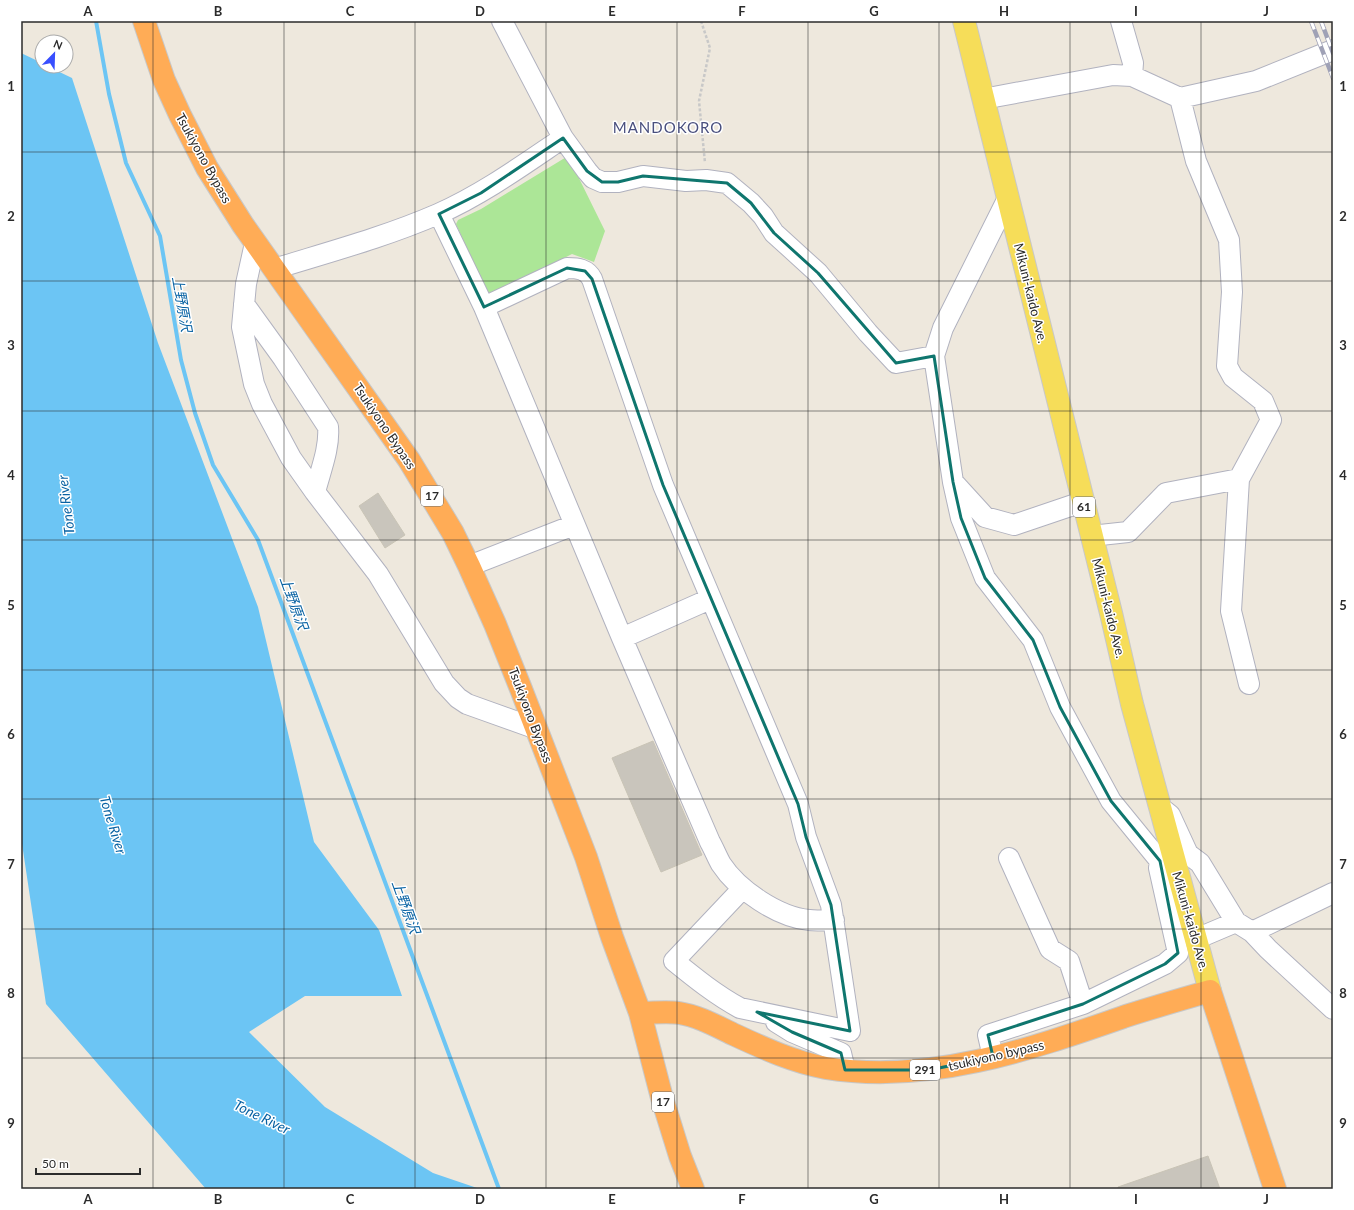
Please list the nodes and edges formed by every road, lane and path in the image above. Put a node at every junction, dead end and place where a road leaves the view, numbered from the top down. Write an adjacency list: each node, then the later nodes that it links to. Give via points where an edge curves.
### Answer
1 (144, 21): 14 (highway, Tsukiyono Bypass / 17, via 164,80 197,150)
2 (502, 21): 10 (street)
3 (701, 21): 11 (path, via 710,48 699,101)
4 (964, 21): 9 (main road, Mikuni-kaido Ave. / 61)
5 (1121, 21): 7 (street, via 1133,63)
6 (1333, 50): 8 (street, via 1256,81)
7 (1132, 76): 8 (street); 9 (street, via 1113,75)
8 (1180, 98): 19 (street, via 1196,161 1229,240 1232,292 1227,366 1233,377 1263,401 1271,420)
9 (983, 99): 12 (main road, Mikuni-kaido Ave. / 61)
10 (563, 138): 11 (street, via 593,178 602,182 618,182 643,176 686,181); 13 (street, via 481,193)
11 (706, 180): 18 (street, via 726,183 750,203 774,233 818,273 896,363)
12 (1008, 200): 18 (street, via 943,328); 22 (main road, Mikuni-kaido Ave. / 61)
13 (439, 214): 15 (street, via 388,234); 17 (street)
14 (255, 243): 15 (highway, Tsukiyono Bypass / 17); 16 (street)
15 (274, 269): 25 (highway, Tsukiyono Bypass / 17, via 409,460 442,513)
16 (244, 304): 21 (street, via 242,326 254,384 281,440); 21 (street, via 328,427 326,450)
17 (484, 307): 23 (street); 26 (street, via 568,268 580,269 590,275 663,485)
18 (934, 356): 20 (street)
19 (1239, 479): 24 (street, via 1166,493 1128,532); 28 (street, via 1230,611)
20 (953, 482): 22 (street, via 985,517 1014,525); 32 (street, via 961,518 985,578 1033,640 1060,707 1111,800)
21 (314, 492): 29 (street, via 378,574 449,689 467,704)
22 (1082, 502): 24 (main road, Mikuni-kaido Ave. / 61)
23 (574, 525): 25 (street); 27 (street)
24 (1091, 536): 30 (main road, Mikuni-kaido Ave. / 61)
25 (469, 566): 29 (highway, Tsukiyono Bypass / 17)
26 (710, 599): 27 (street); 35 (street, via 798,804 806,837)
27 (622, 638): 33 (street, via 710,842 721,863)
28 (1249, 684)
29 (537, 729): 42 (highway, Tsukiyono Bypass / 17, via 586,857)
30 (1159, 806): 32 (main road, Mikuni-kaido Ave. / 61); 36 (street, via 1170,815 1188,854 1200,862)
31 (1009, 858): 39 (street, via 1050,949 1069,961)
32 (1166, 859): 37 (main road, Mikuni-kaido Ave. / 61); 39 (street, via 1159,868 1178,953 1166,964)
33 (742, 888): 35 (street, via 777,910 809,920); 41 (street, via 674,961 726,1000 740,1008)
34 (1333, 893): 36 (street)
35 (834, 920): 41 (street, via 850,1031)
36 (1244, 927): 37 (street); 40 (street)
37 (1196, 939): 38 (main road, Mikuni-kaido Ave. / 61)
38 (1210, 991): 43 (highway, tsukiyono bypass / 291, via 1050,1042); 46 (highway, Mikuni-kaido Ave.)
39 (1083, 1004): 43 (street, via 988,1035)
40 (1333, 1009)
41 (757, 1012): 44 (street, via 792,1032 841,1053)
42 (640, 1013): 44 (highway, tsukiyono bypass / 291, via 680,1013 712,1024 786,1057); 45 (highway, 17, via 662,1098)
43 (993, 1057): 44 (highway, tsukiyono bypass / 291, via 929,1070)
44 (845, 1070)
45 (693, 1189)
46 (1275, 1189)

